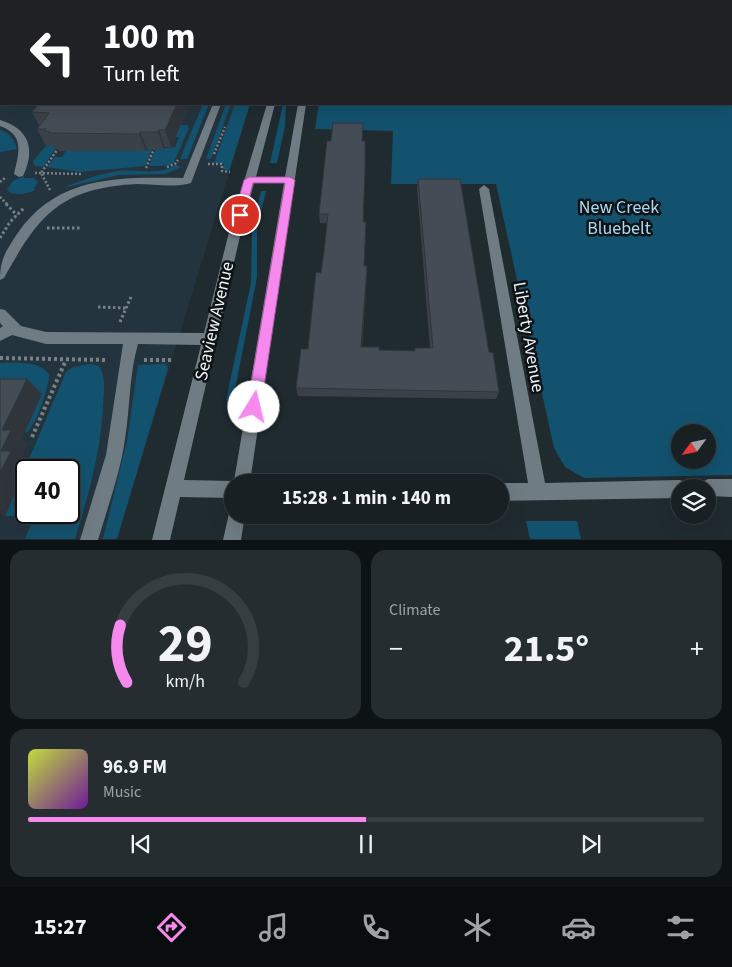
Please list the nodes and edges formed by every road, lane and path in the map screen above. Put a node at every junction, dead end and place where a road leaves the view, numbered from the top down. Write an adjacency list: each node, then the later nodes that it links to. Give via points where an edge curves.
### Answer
1 (216, 105): 22 (street, via 187,181 120,180 71,193 47,208 28,227)
2 (271, 105): 13 (street, Seaview Avenue)
3 (302, 105): 14 (street)
4 (0, 123): 11 (street, via 15,129 24,140)
5 (154, 149): 8 (path)
6 (57, 150): 10 (path)
7 (204, 164): 9 (path, via 222,164 222,171)
8 (146, 168)
9 (230, 172)
10 (41, 173): 11 (path); 12 (path); 16 (path)
11 (18, 174): 15 (path)
12 (86, 174)
13 (249, 180): 14 (street); 31 (street, Seaview Avenue)
14 (290, 180): 38 (street)
15 (0, 182)
16 (50, 190)
17 (484, 190): 45 (street, Liberty Avenue)
18 (0, 196): 19 (path)
19 (16, 215)
20 (56, 228): 21 (path)
21 (82, 228)
22 (0, 275)
23 (131, 297): 25 (path)
24 (98, 307): 25 (path)
25 (126, 308): 27 (path)
26 (0, 314): 28 (street)
27 (118, 325)
28 (13, 327): 29 (street); 30 (street, via 31,336 46,338)
29 (0, 335)
30 (132, 339): 31 (street); 47 (street, via 125,360 114,455)
31 (210, 339): 39 (street, Seaview Avenue)
32 (0, 358): 33 (path)
33 (66, 360): 34 (path); 37 (path)
34 (106, 360)
35 (135, 360): 36 (path)
36 (174, 360)
37 (32, 437)
38 (243, 474)
39 (174, 488): 42 (street); 48 (street, Seaview Avenue)
40 (716, 488): 41 (street)
41 (732, 488)
42 (224, 489)
43 (671, 489): 45 (street)
44 (509, 492): 45 (street)
45 (538, 492)
46 (235, 524): 49 (street)
47 (89, 540)
48 (161, 540)
49 (232, 540)

